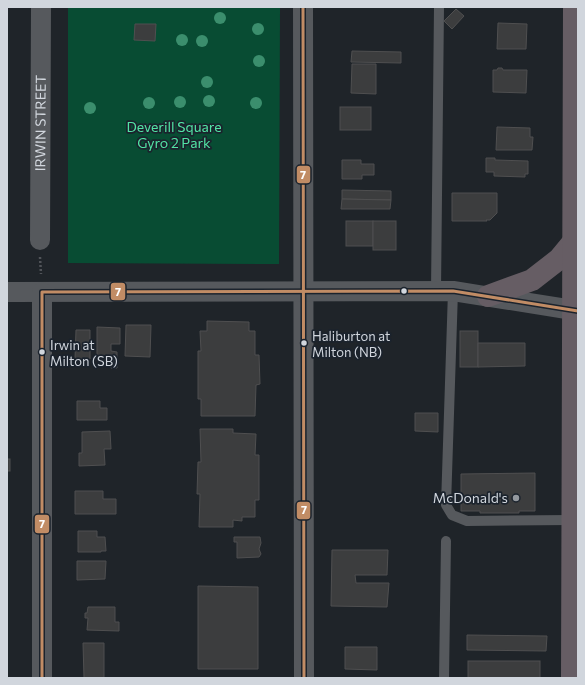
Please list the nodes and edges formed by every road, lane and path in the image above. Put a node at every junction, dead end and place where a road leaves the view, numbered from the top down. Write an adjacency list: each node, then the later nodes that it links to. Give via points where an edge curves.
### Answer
1 (41, 7): 5 (street, IRWIN STREET)
2 (303, 7): 10 (street)
3 (439, 7): 7 (lane)
4 (574, 7): 6 (highway)
5 (40, 240): 9 (path)
6 (573, 242): 11 (highway, via 559,259 532,280); 12 (highway)
7 (445, 291): 10 (street); 11 (street); 13 (lane, via 446,505 452,515 467,521)
8 (7, 292): 9 (street)
9 (42, 292): 10 (street); 15 (street)
10 (303, 292): 16 (street)
11 (488, 296): 12 (street)
12 (573, 310): 13 (highway)
13 (572, 520): 18 (highway)
14 (446, 541): 17 (lane)
15 (42, 678)
16 (304, 678)
17 (444, 678)
18 (572, 678)

